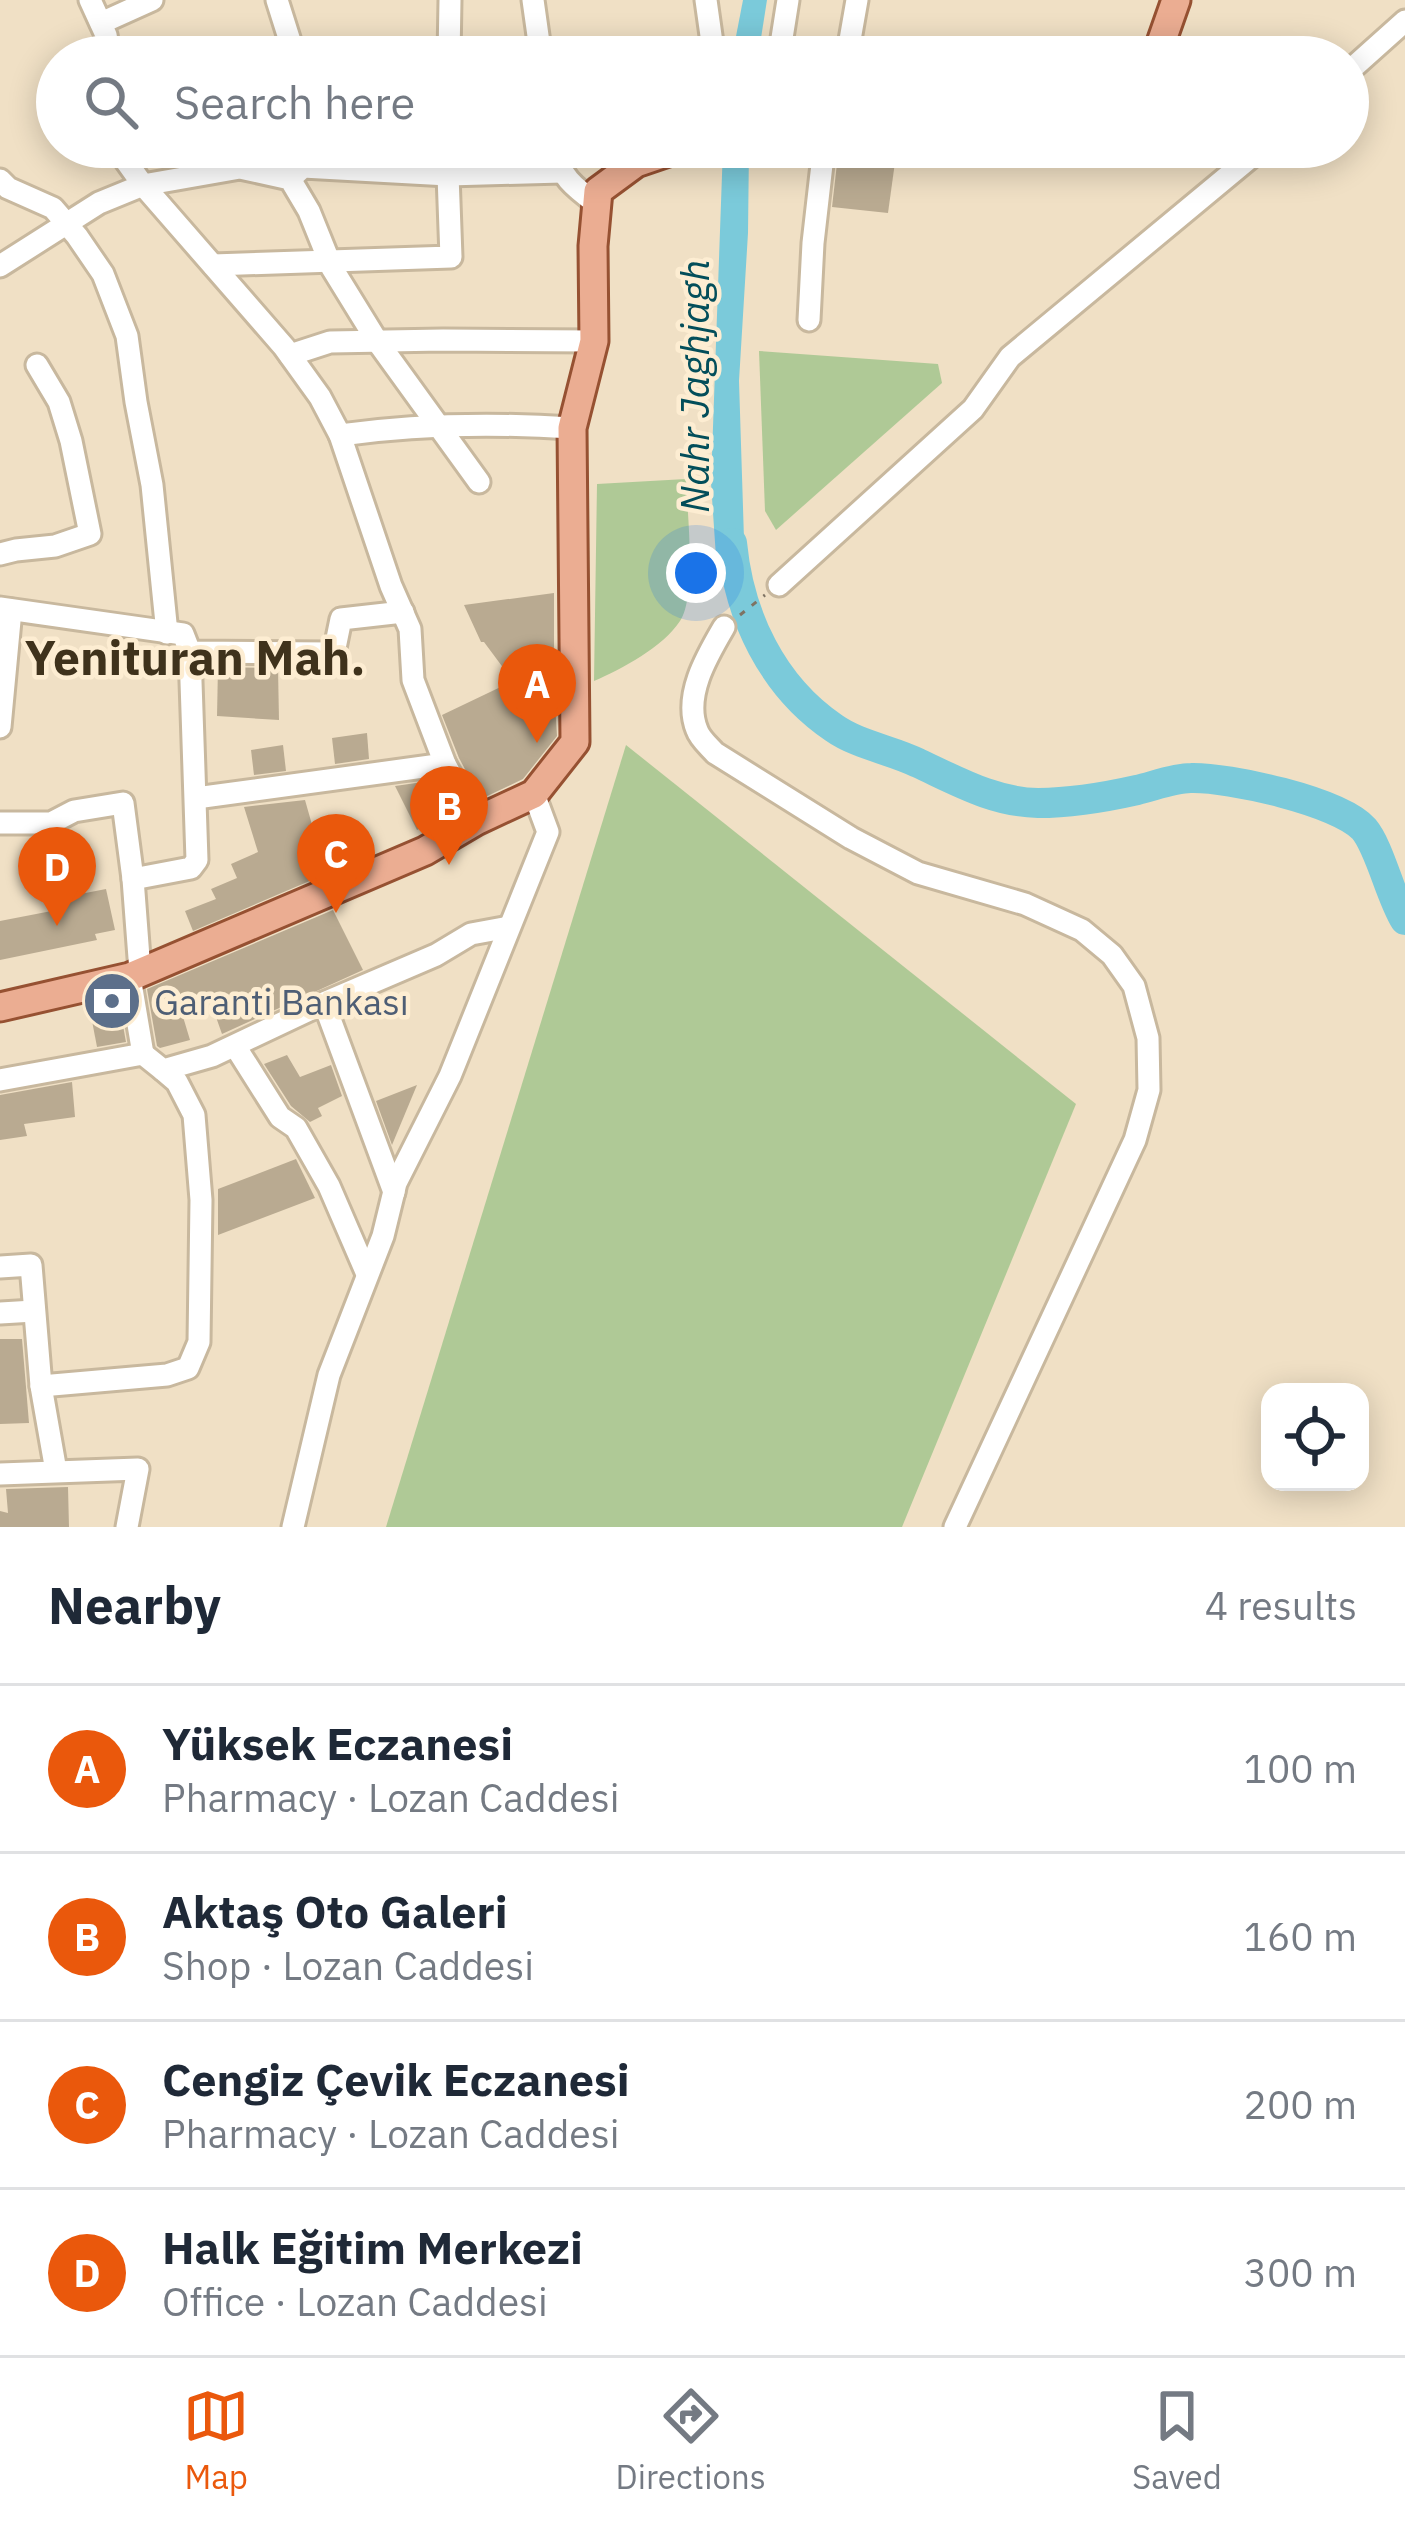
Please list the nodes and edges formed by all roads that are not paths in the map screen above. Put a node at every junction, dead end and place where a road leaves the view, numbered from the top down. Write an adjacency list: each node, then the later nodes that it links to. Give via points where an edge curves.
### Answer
1 (90, 0): 12 (street)
2 (152, 0): 12 (street)
3 (278, 0): 15 (street)
4 (450, 0): 16 (street)
5 (533, 0): 17 (street)
6 (706, 0): 13 (street)
7 (719, 0): 13 (street)
8 (788, 0): 19 (street)
9 (857, 0): 20 (street)
10 (1176, 0): 21 (main road)
11 (1405, 22): 22 (street)
12 (101, 23): 14 (street)
13 (710, 30): 18 (street)
14 (104, 36)
15 (289, 36)
16 (449, 36)
17 (539, 36)
18 (711, 36)
19 (782, 36)
20 (851, 36)
21 (1163, 36)
22 (1369, 54)
23 (131, 168): 35 (street)
24 (240, 168): 35 (street)
25 (299, 168): 38 (street)
26 (353, 168): 33 (street)
27 (448, 168): 33 (street)
28 (560, 168): 32 (street)
29 (625, 168): 36 (main road, via 598,191)
30 (822, 168): 41 (street)
31 (1238, 168): 51 (street, via 1010,357 973,409)
32 (562, 172): 33 (street); 36 (street)
33 (448, 175): 38 (street, via 451,257)
34 (0, 180): 37 (street)
35 (143, 185): 37 (street); 39 (street)
36 (597, 204): 43 (main road)
37 (66, 223): 40 (street); 55 (street, via 103,274 128,336)
38 (328, 260): 39 (street); 42 (street)
39 (213, 265): 44 (street)
40 (0, 266)
41 (809, 320)
42 (377, 341): 43 (street); 44 (street, via 330,342); 46 (street)
43 (594, 341): 47 (main road)
44 (290, 355): 48 (street)
45 (37, 365): 50 (street, via 59,402 91,534 55,546)
46 (440, 425): 47 (street); 48 (street); 49 (street)
47 (572, 428): 59 (main road, via 575,742)
48 (340, 435): 53 (street)
49 (478, 482)
50 (2, 547)
51 (779, 585)
52 (6, 609): 55 (street); 57 (street)
53 (403, 612): 56 (street, via 341,619 334,652); 58 (street, via 413,680)
54 (724, 627): 82 (street, via 690,703 698,734 716,753 918,872 1082,930 1134,986 1148,1038 1150,1090 1135,1140)
55 (167, 633): 56 (street, via 183,634)
56 (190, 652): 60 (street)
57 (0, 727)
58 (445, 764): 60 (street); 61 (street)
59 (534, 794): 61 (main road); 64 (street, via 548,832)
60 (196, 798): 63 (street, via 197,860)
61 (476, 821): 65 (main road, via 425,851)
62 (0, 823): 63 (street, via 51,823 123,803)
63 (133, 879): 65 (street)
64 (509, 927): 66 (street, via 471,934); 72 (street)
65 (135, 974): 67 (main road); 69 (street)
66 (324, 1003): 68 (street); 72 (street)
67 (0, 1007)
68 (235, 1046): 70 (street); 74 (street, via 280,1117 296,1128)
69 (142, 1054): 70 (street); 71 (street)
70 (163, 1070): 77 (street, via 194,1115 200,1342 188,1368 167,1375)
71 (0, 1080)
72 (394, 1192): 74 (street)
73 (0, 1267): 75 (street, via 31,1265)
74 (367, 1274): 81 (street, via 329,1375)
75 (34, 1311): 76 (street); 77 (street)
76 (0, 1313)
77 (41, 1386): 78 (street)
78 (56, 1471): 79 (street); 80 (street, via 138,1468)
79 (0, 1474)
80 (128, 1527)
81 (293, 1527)
82 (955, 1527)

